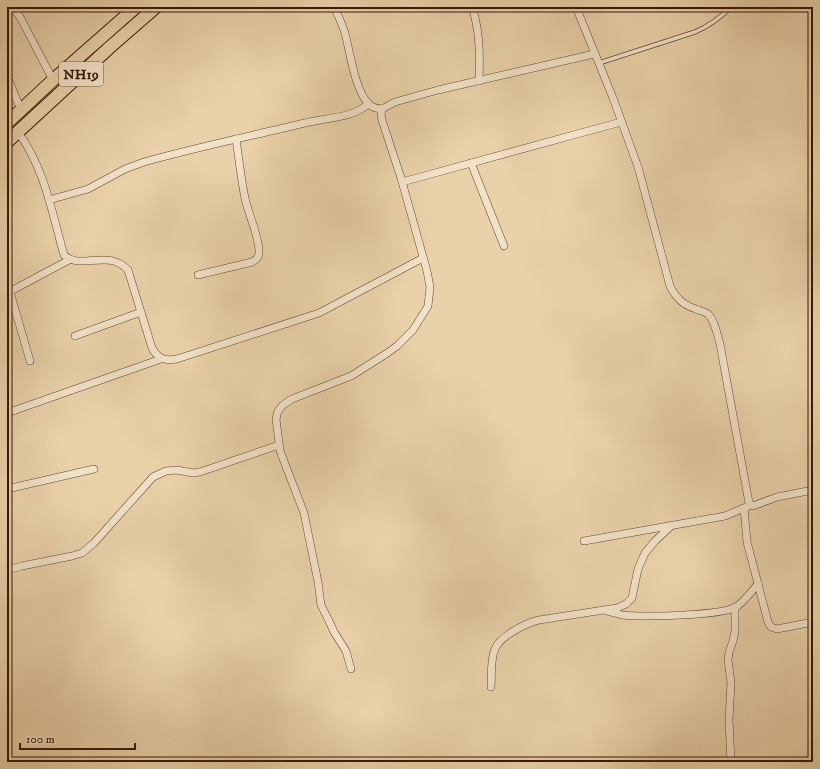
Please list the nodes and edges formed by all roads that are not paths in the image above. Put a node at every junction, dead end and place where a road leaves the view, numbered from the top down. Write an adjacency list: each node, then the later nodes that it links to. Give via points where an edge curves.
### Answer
1 (12, 7): 11 (street, via 20,17)
2 (136, 7): 11 (highway, NH19)
3 (156, 7): 18 (highway, NH19)
4 (334, 7): 13 (street, via 345,33 359,86)
5 (472, 7): 12 (street, via 477,25)
6 (576, 7): 8 (street)
7 (732, 7): 9 (lane, via 709,26 695,32)
8 (594, 54): 9 (street); 12 (street)
9 (598, 63): 16 (street)
10 (7, 76): 15 (street)
11 (53, 80): 15 (highway, NH19)
12 (479, 81): 14 (street, via 438,90)
13 (368, 104): 14 (street, via 374,108); 19 (street, via 348,114)
14 (382, 108): 22 (street, via 382,120)
15 (21, 110): 17 (highway, NH19)
16 (621, 122): 21 (street); 38 (street, via 643,183 670,286 682,303 707,313 716,329)
17 (7, 123)
18 (18, 132): 20 (highway, NH19); 23 (street, via 40,172)
19 (236, 139): 23 (street, via 144,162 125,169 88,190); 27 (street, via 245,198 259,255 252,262)
20 (7, 142)
21 (471, 163): 22 (street); 24 (street)
22 (402, 182): 25 (street)
23 (49, 200): 26 (street, via 64,255)
24 (504, 246)
25 (423, 258): 31 (street, via 319,313 177,359); 34 (street, via 430,298 413,330 397,346 362,370 302,394 283,405 276,419)
26 (69, 260): 28 (street); 29 (street, via 106,260 122,264 128,270)
27 (198, 275)
28 (8, 292): 32 (street)
29 (141, 312): 30 (street); 31 (street, via 152,348)
30 (74, 336)
31 (161, 359): 33 (street)
32 (30, 361)
33 (7, 413)
34 (280, 446): 41 (street, via 200,472 177,470 158,474 147,482 94,543 82,553); 46 (street, via 304,513 321,605 346,651)
35 (94, 468): 36 (street)
36 (7, 489)
37 (813, 490): 38 (street)
38 (747, 506): 39 (street, via 725,516); 42 (street, via 747,542)
39 (671, 526): 40 (street); 44 (street, via 645,553 638,569 632,598 617,608)
40 (584, 541)
41 (7, 570)
42 (758, 584): 43 (street); 45 (street, via 765,615 771,627 777,629)
43 (735, 607): 44 (street, via 711,613 648,616 621,615); 48 (street, via 735,631 728,660 731,684)
44 (602, 610): 47 (street, via 539,620 520,627 495,649)
45 (813, 622)
46 (351, 669)
47 (491, 688)
48 (731, 762)

